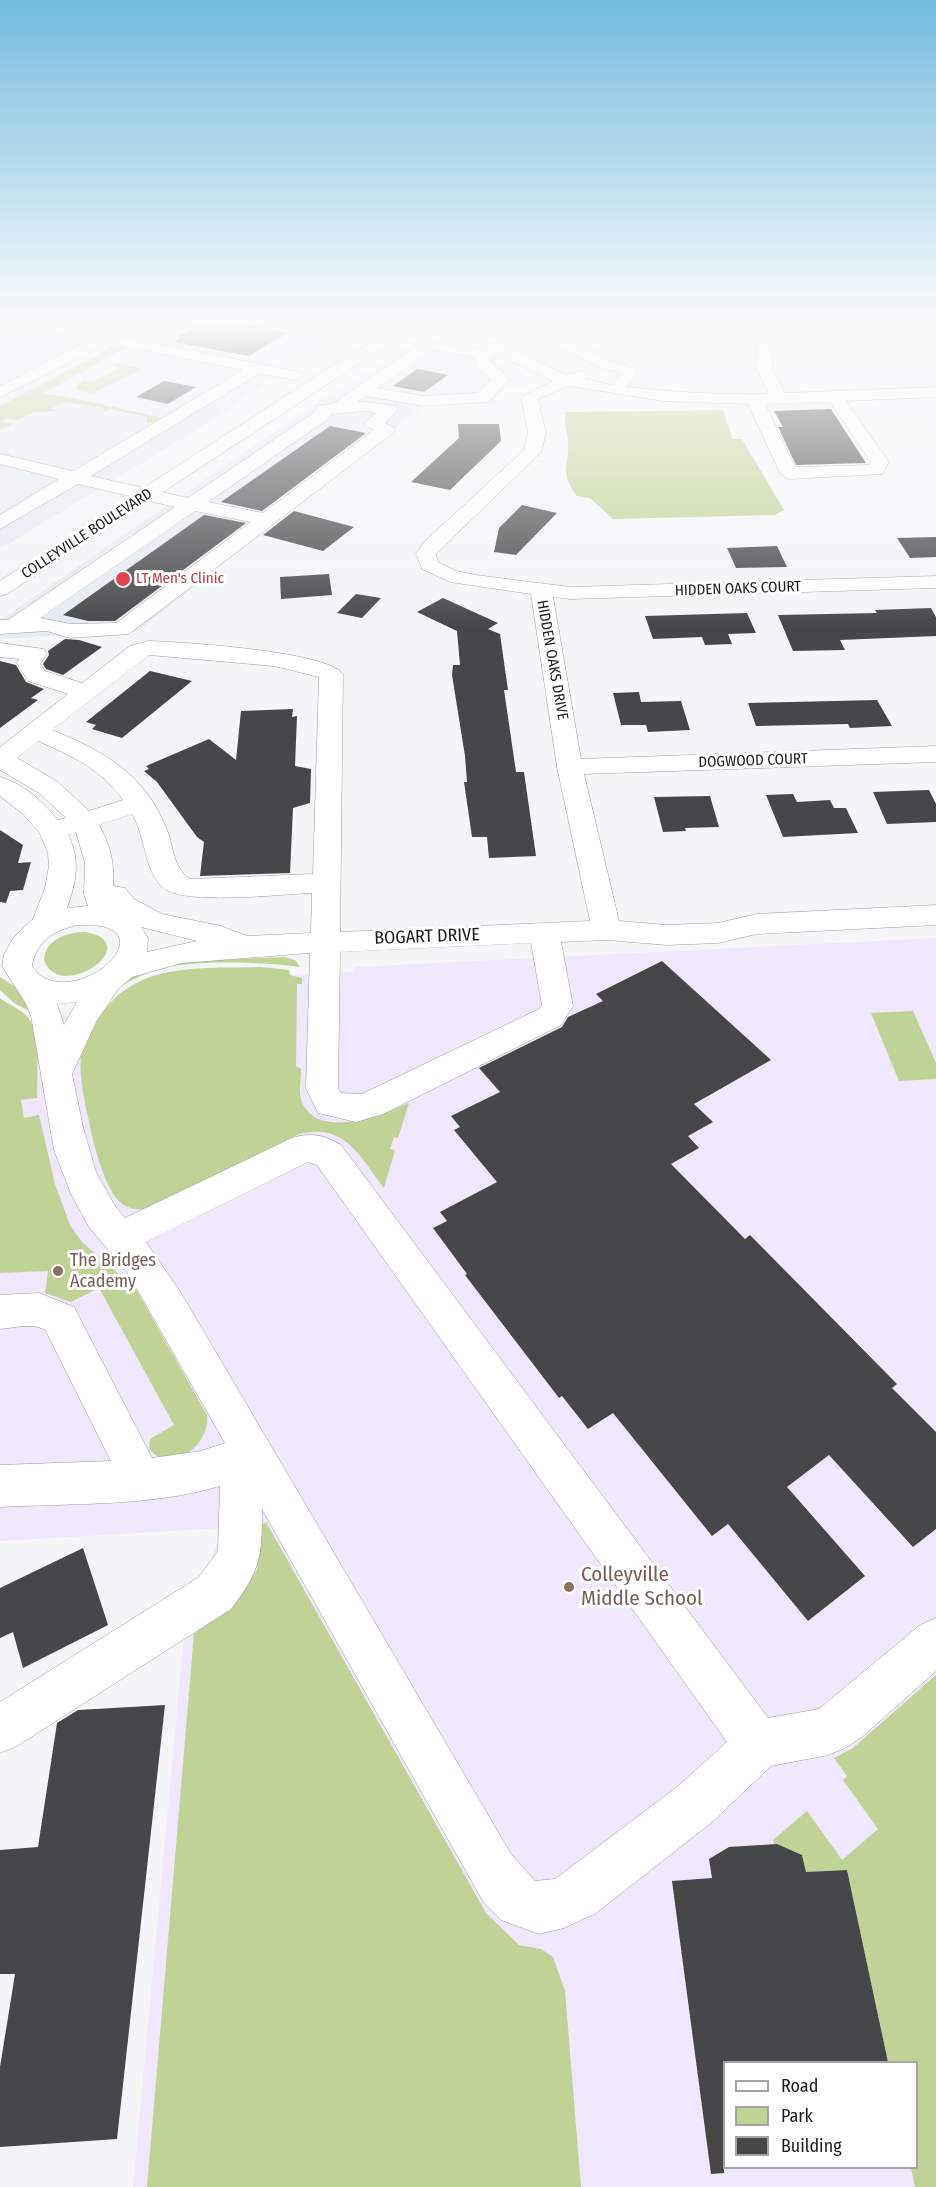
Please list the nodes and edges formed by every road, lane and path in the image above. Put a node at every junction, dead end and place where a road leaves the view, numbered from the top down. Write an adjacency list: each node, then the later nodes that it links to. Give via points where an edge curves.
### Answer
1 (167, 423): 9 (street)
2 (256, 423): 14 (street, COLLEYVILLE BOULEVARD)
3 (309, 423): 15 (street)
4 (374, 423): 17 (street, via 387,429)
5 (535, 423): 21 (street, HIDDEN OAKS DRIVE, via 537,434 532,452 426,554 429,565 450,576)
6 (766, 423): 7 (street, via 789,473 875,470 880,462)
7 (853, 423)
8 (0, 459): 9 (street)
9 (78, 477): 12 (street); 13 (street)
10 (138, 477): 12 (street, COLLEYVILLE BOULEVARD)
11 (29, 486): 13 (street)
12 (119, 489): 14 (street); 16 (street, COLLEYVILLE BOULEVARD)
13 (52, 492): 18 (street)
14 (146, 495): 15 (street); 20 (street, COLLEYVILLE BOULEVARD)
15 (193, 504): 17 (street); 22 (street)
16 (92, 505)
17 (264, 519): 23 (street, via 121,629)
18 (0, 523)
19 (936, 582): 21 (street, HIDDEN OAKS COURT, via 612,593)
20 (0, 590)
21 (540, 591): 30 (street, HIDDEN OAKS DRIVE)
22 (7, 626): 23 (street, via 48,624)
23 (70, 631): 25 (street)
24 (0, 650): 25 (street)
25 (36, 654): 26 (street, via 28,663 36,676)
26 (85, 692): 27 (street); 36 (street, via 138,651 148,648 279,661 327,671 333,678)
27 (36, 731): 29 (street); 32 (street, via 105,764)
28 (936, 754): 30 (street, DOGWOOD COURT)
29 (0, 760): 33 (street, via 52,789)
30 (570, 767): 40 (street, HIDDEN OAKS DRIVE)
31 (0, 785): 34 (street, via 34,810)
32 (138, 804): 33 (street); 36 (street, via 154,830 166,876 182,888)
33 (83, 822): 34 (street); 35 (street)
34 (51, 831): 39 (street, via 60,846 63,867 58,892)
35 (99, 864): 38 (street, via 100,902); 43 (street, via 117,898 142,917 214,933)
36 (326, 883): 42 (street)
37 (936, 915): 40 (street, BOGART DRIVE, via 757,924 734,931 667,935)
38 (124, 926): 39 (street, via 99,915 78,915); 43 (street, BOGART DRIVE, via 193,942); 46 (street, via 135,944 132,957)
39 (38, 930): 44 (street); 45 (street, via 17,955)
40 (607, 930): 41 (street, BOGART DRIVE)
41 (544, 932): 42 (street, BOGART DRIVE); 42 (street, via 558,1006 550,1017 371,1106 356,1109 330,1104 322,1088)
42 (324, 942): 43 (street, BOGART DRIVE)
43 (248, 946): 46 (street, BOGART DRIVE, via 182,953)
44 (0, 947)
45 (17, 976): 46 (street, via 51,992 65,993 86,990); 47 (street, via 47,1013)
46 (115, 976): 47 (street, via 82,1019)
47 (57, 1072): 48 (street, via 65,1128 86,1193)
48 (120, 1238): 50 (street, via 141,1262 168,1305); 55 (street, via 304,1148 318,1148 329,1155)
49 (0, 1312): 51 (street, via 43,1310 60,1319 132,1460)
50 (246, 1455): 51 (street, via 178,1476); 54 (street, via 240,1554 215,1593); 55 (street, via 493,1872 508,1895 524,1905 559,1906 578,1895 692,1804)
51 (130, 1479): 52 (street)
52 (0, 1486)
53 (936, 1641): 55 (street, via 828,1731)
54 (0, 1729)
55 (758, 1744)

